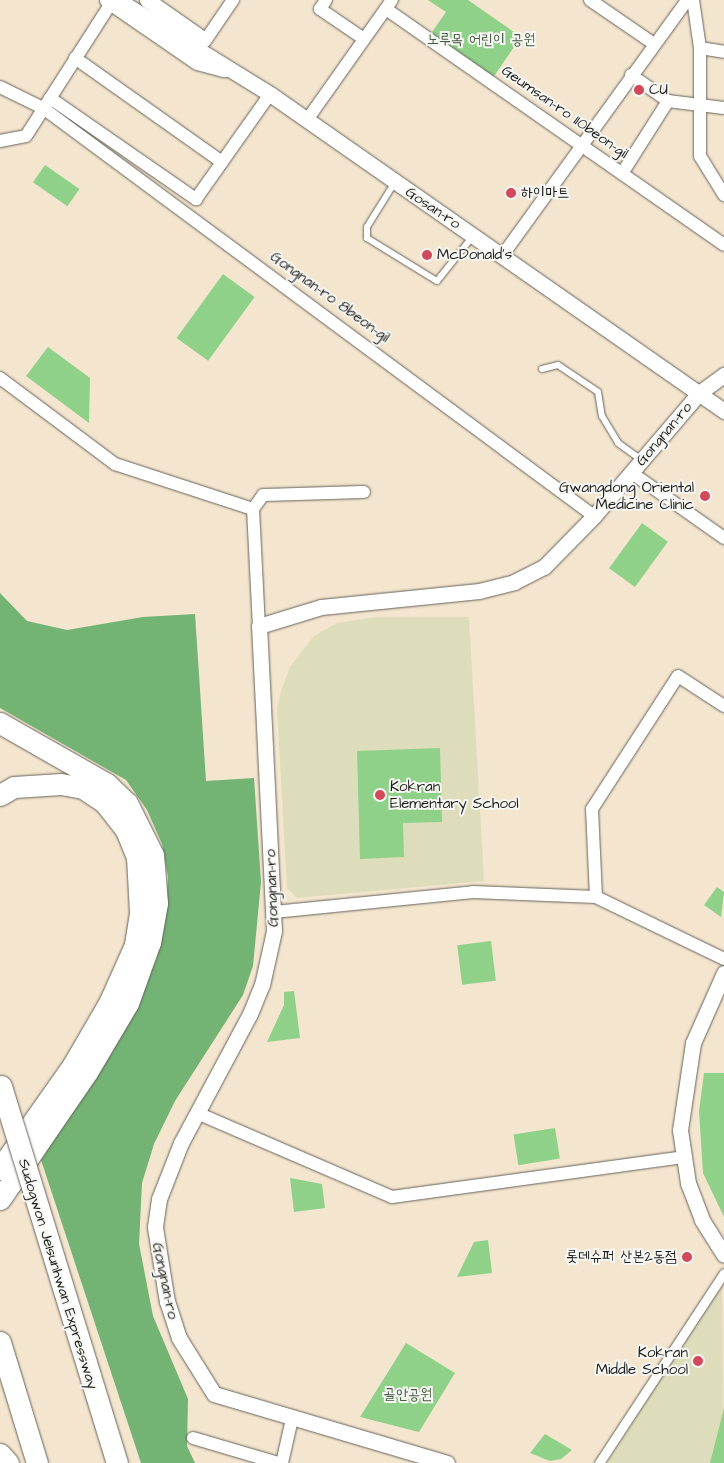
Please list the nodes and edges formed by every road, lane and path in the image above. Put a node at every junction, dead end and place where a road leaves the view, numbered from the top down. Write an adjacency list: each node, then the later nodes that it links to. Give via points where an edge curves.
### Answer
1 (233, 0): 9 (street)
2 (326, 0): 8 (street, via 320,9)
3 (590, 0): 10 (street)
4 (112, 1): 6 (street); 13 (street); 14 (street, via 196,62)
5 (686, 2): 10 (street); 11 (street)
6 (139, 4): 9 (street); 14 (street, Gosan-ro)
7 (389, 5): 8 (street); 24 (street, Geumsan-ro 110beon-gil)
8 (364, 39): 22 (street)
9 (205, 40): 14 (street)
10 (654, 44): 15 (street)
11 (700, 48): 12 (street); 20 (street)
12 (724, 52)
13 (75, 58): 19 (street); 25 (street)
14 (238, 72): 17 (street, Gosan-ro)
15 (632, 75): 18 (street); 24 (street)
16 (0, 87): 19 (street, Gongnan-ro 8beon-gil)
17 (270, 94): 22 (street, Gosan-ro); 25 (street)
18 (668, 101): 20 (street); 26 (street)
19 (47, 103): 23 (street, via 26,136); 25 (street, via 196,199); 41 (street, Gongnan-ro 8beon-gil)
20 (697, 104): 21 (street); 28 (street, via 700,156)
21 (724, 108)
22 (307, 120): 27 (street, Gosan-ro)
23 (0, 141)
24 (583, 143): 26 (street, Geumsan-ro 110beon-gil); 31 (street)
25 (222, 162)
26 (623, 172): 30 (street, Geumsan-ro 110beon-gil)
27 (395, 182): 29 (street, Gosan-ro); 29 (lane, via 368,227 367,238 437,281)
28 (724, 195)
29 (473, 236): 31 (street, Gosan-ro)
30 (724, 245)
31 (502, 256): 35 (street, Gosan-ro)
32 (542, 369): 37 (lane, via 558,365 598,392 602,416 618,443)
33 (724, 375): 35 (street, Gongnan-ro)
34 (0, 378): 40 (street, via 115,464)
35 (699, 393): 36 (street, Gosan-ro); 37 (street, Gongnan-ro)
36 (724, 410)
37 (642, 460): 38 (street, Gongnan-ro)
38 (632, 473): 41 (street, Gongnan-ro); 42 (street)
39 (364, 492): 40 (street, via 263,494)
40 (253, 509): 43 (street)
41 (594, 516): 43 (street, Gongnan-ro, via 544,567 514,582 479,590 321,607)
42 (724, 538)
43 (259, 626): 48 (street, Gongnan-ro)
44 (724, 706): 47 (street, via 678,676 592,809)
45 (0, 723): 55 (highway, via 107,784 127,802 153,855 157,903 150,942 128,1003 87,1072)
46 (0, 795): 54 (highway, via 14,787 60,784 82,788 105,803 126,830 138,857 140,913 135,945 109,1003 73,1065)
47 (596, 896): 48 (street, via 473,892); 49 (street)
48 (274, 912): 52 (street, Gongnan-ro, via 262,985)
49 (724, 959)
50 (724, 973): 53 (street, via 687,1064 680,1130)
51 (0, 1084): 64 (highway, Sudogwon Je1sunhwan Expressway, bridge)
52 (197, 1113): 53 (street, via 392,1197); 59 (street, Gongnan-ro, via 159,1199 155,1227 167,1302 179,1338 214,1394)
53 (683, 1157): 56 (street, via 702,1220)
54 (0, 1169)
55 (0, 1199)
56 (724, 1255)
57 (724, 1273): 68 (street)
58 (0, 1342): 63 (highway)
59 (292, 1419): 66 (street); 67 (street, Gongnan-ro)
60 (192, 1438): 65 (street)
61 (0, 1454): 62 (highway)
62 (8, 1463)
63 (37, 1463)
64 (117, 1463)
65 (278, 1463)
66 (282, 1463)
67 (447, 1463)
68 (599, 1463)

